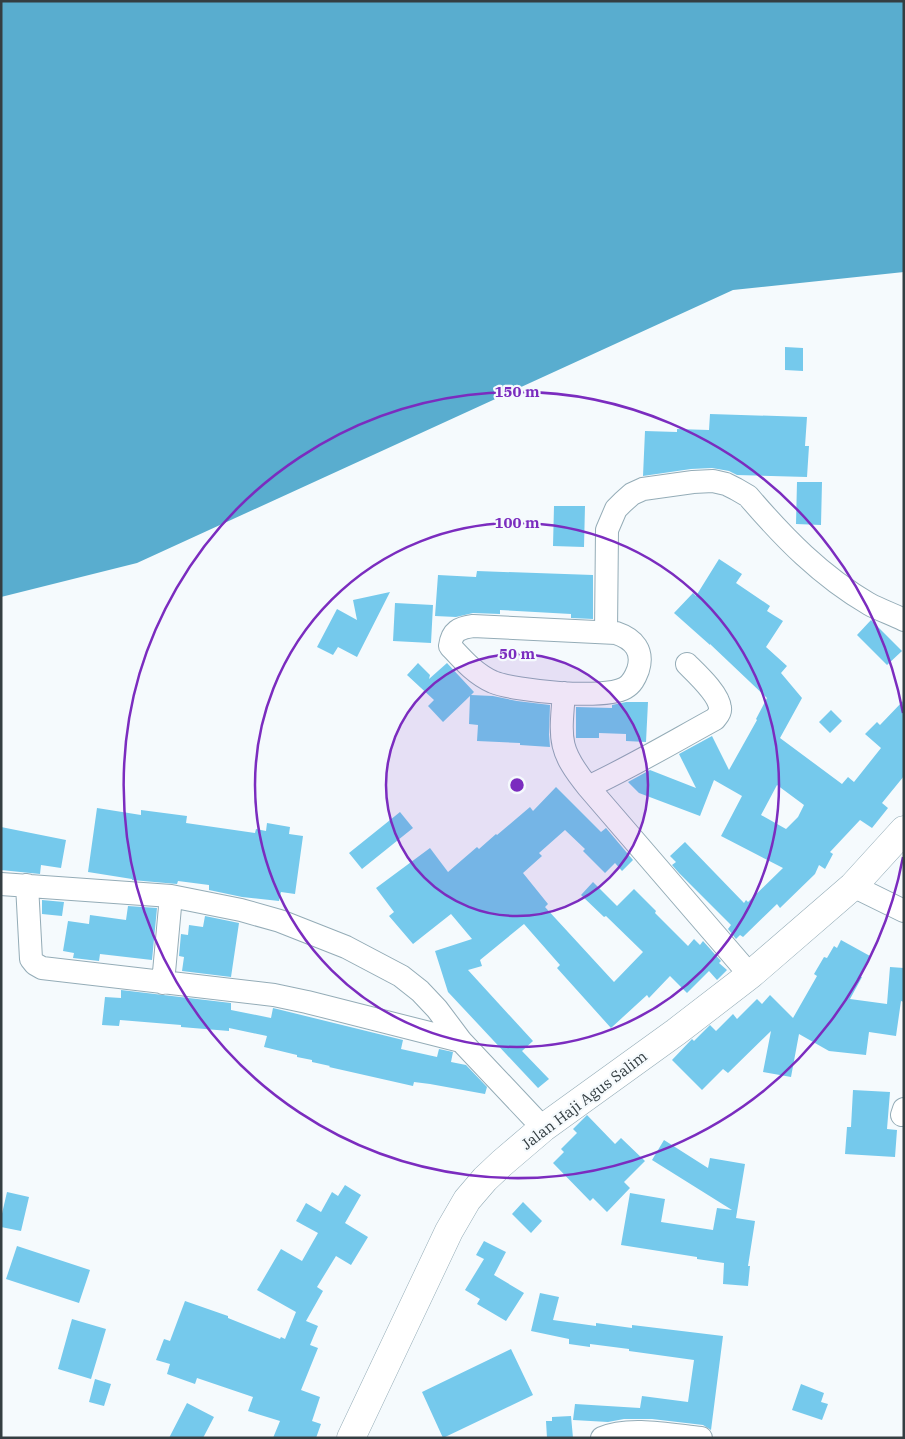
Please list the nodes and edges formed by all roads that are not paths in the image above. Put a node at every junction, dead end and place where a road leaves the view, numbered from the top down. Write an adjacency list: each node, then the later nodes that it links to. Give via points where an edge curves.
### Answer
1 (904, 620): 2 (street, via 846,590 805,558 748,496 713,481 643,489 632,494 616,509 607,536)
2 (606, 632): 4 (street, via 626,637 638,650 640,664 633,681 619,691); 4 (street, via 473,626 464,627 451,637 450,646 460,657 494,682)
3 (686, 664): 5 (street, via 716,698 719,714 628,768)
4 (564, 693): 5 (street, via 564,750)
5 (588, 787): 12 (street)
6 (904, 830): 9 (main road, Jalan Haji Agus Salim)
7 (1, 884): 8 (street)
8 (27, 885): 10 (street); 13 (street, via 29,947 35,964 42,968)
9 (853, 886): 11 (street); 12 (main road, Jalan Haji Agus Salim)
10 (171, 896): 13 (street); 14 (street, via 280,921 346,947 401,976 420,991)
11 (904, 911)
12 (750, 975): 15 (main road, Jalan Haji Agus Salim)
13 (164, 983): 14 (street, via 274,995)
14 (461, 1041): 15 (street)
15 (543, 1128): 16 (main road, Jalan Haji Agus Salim, via 484,1179 457,1216)
16 (351, 1438)
17 (602, 1438): 18 (street, via 632,1432)
18 (701, 1438)

